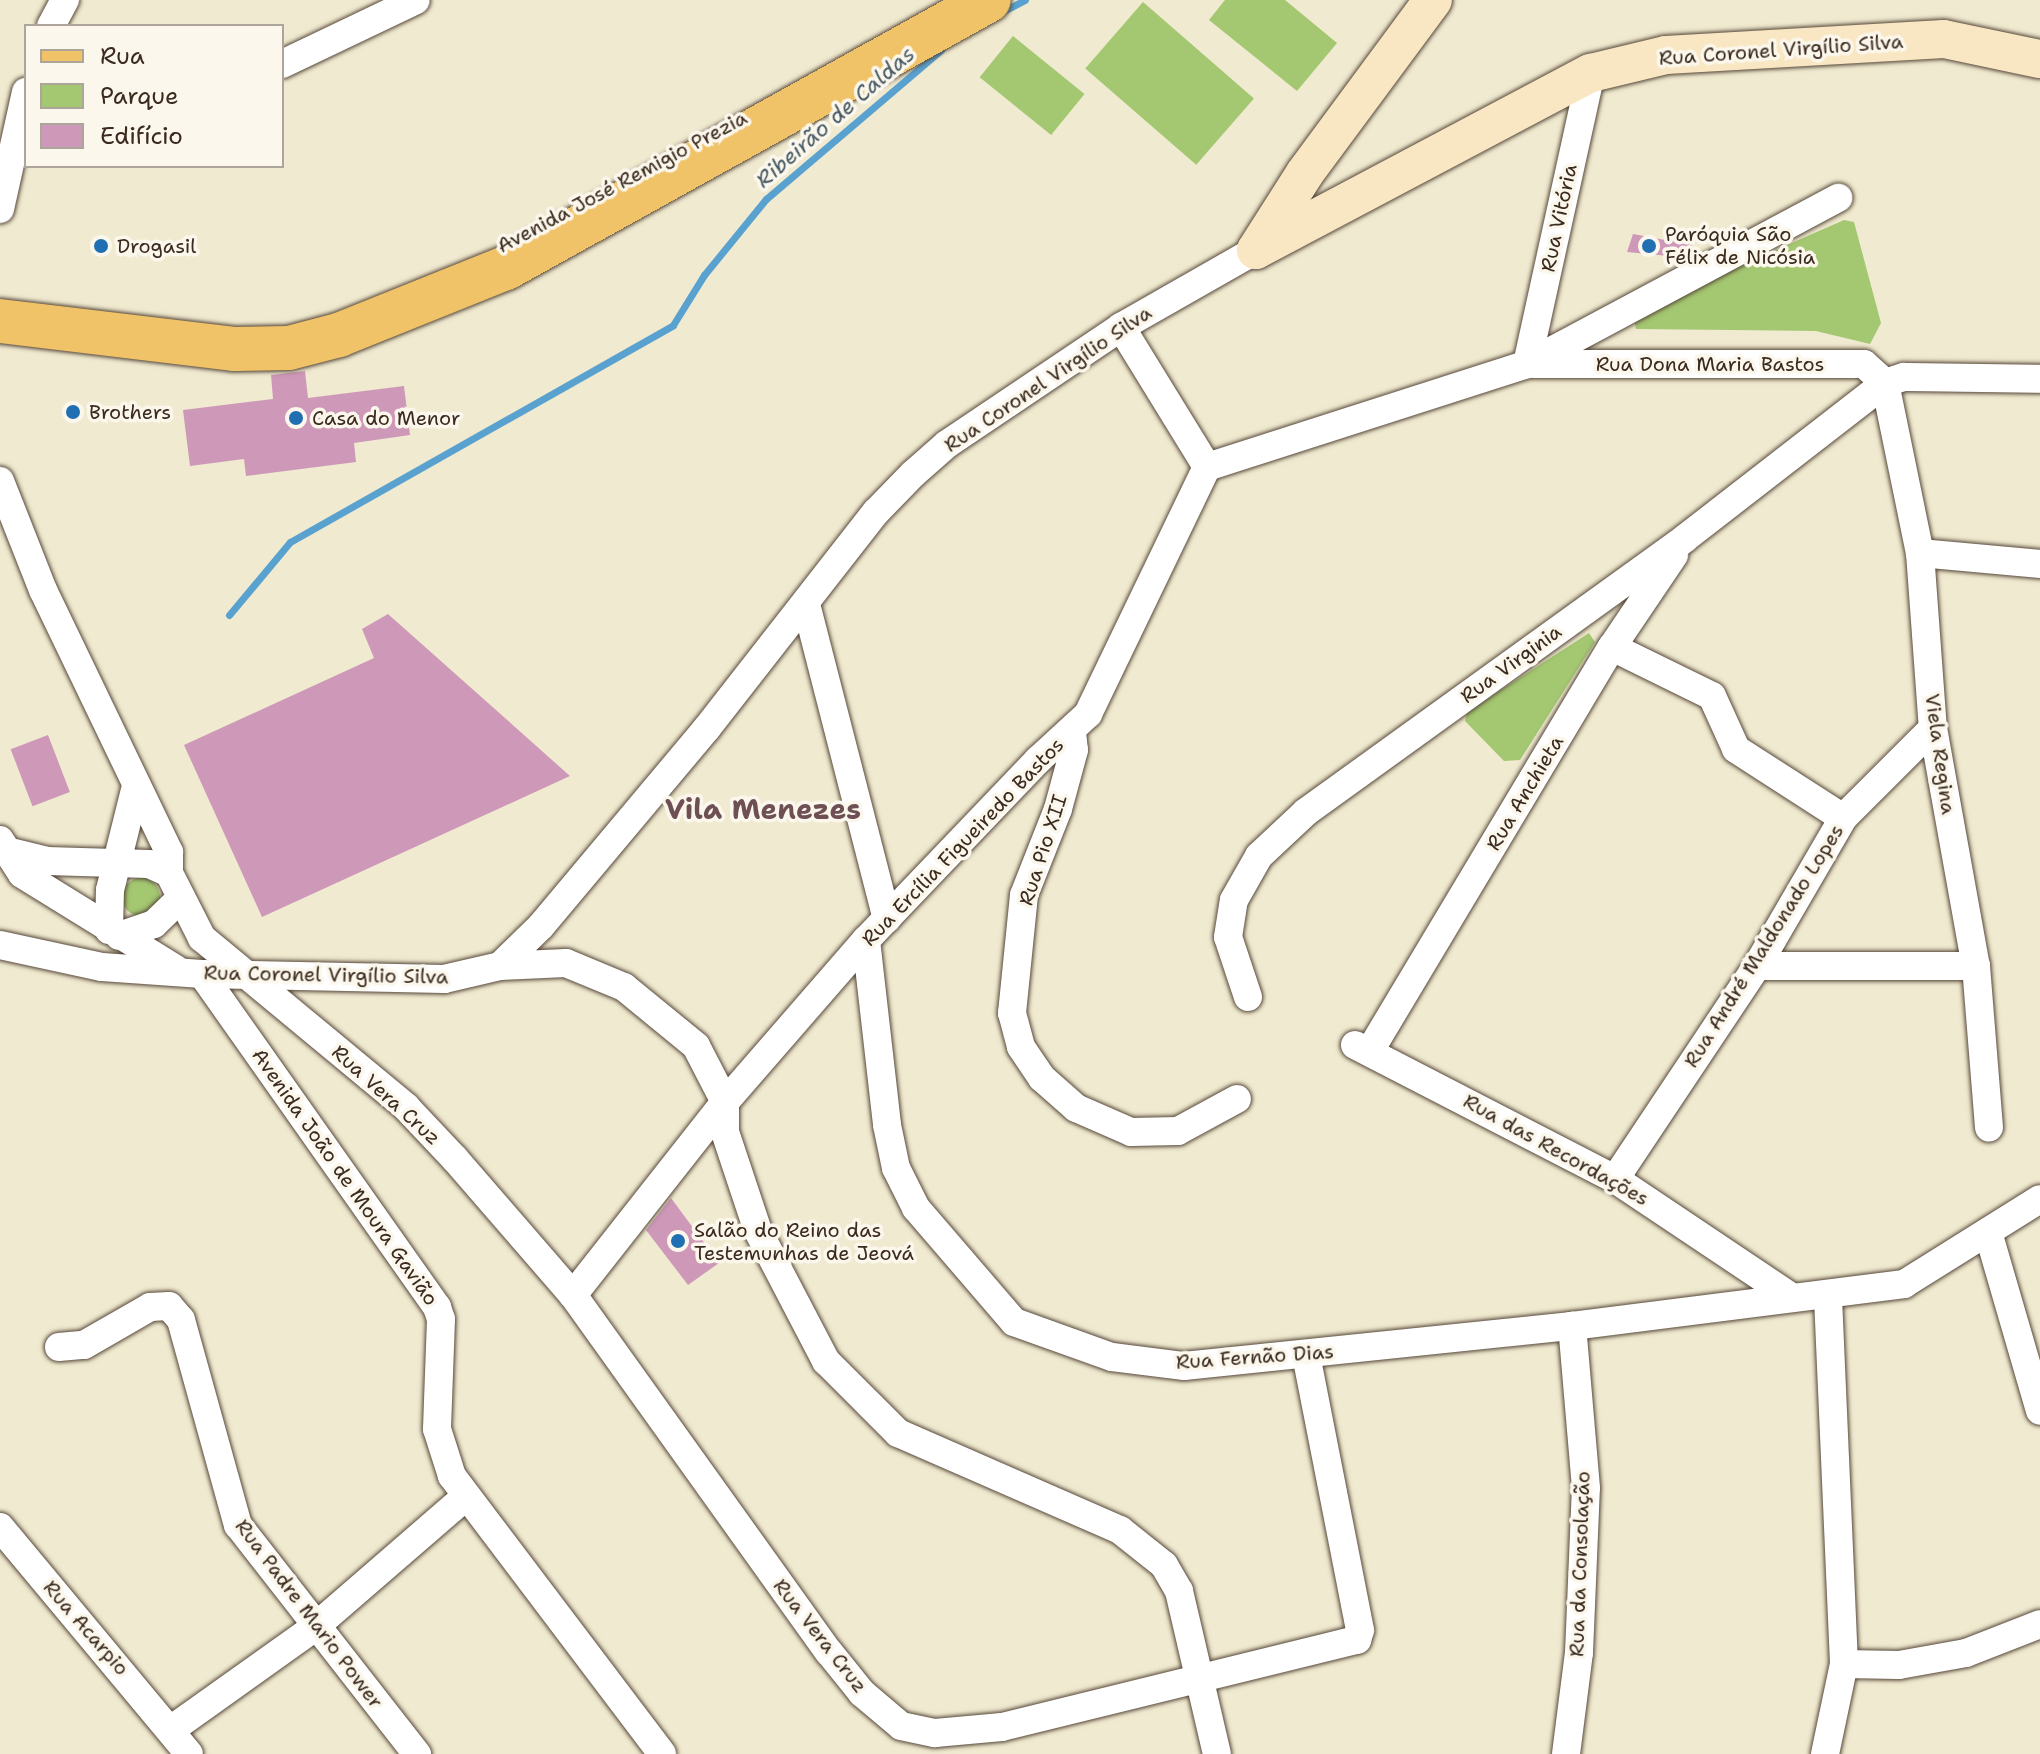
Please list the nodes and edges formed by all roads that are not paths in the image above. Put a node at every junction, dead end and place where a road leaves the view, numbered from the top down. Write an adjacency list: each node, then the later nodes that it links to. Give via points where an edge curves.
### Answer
1 (65, 0): 6 (street)
2 (416, 0): 8 (street)
3 (943, 0): 16 (main road, Avenida José Remigio Prezia, via 556,222 378,303 330,319 288,326 166,324)
4 (989, 0): 17 (main road, Avenida José Remigio Prezia, via 506,268 384,319 289,348 171,344)
5 (1433, 0): 11 (street)
6 (52, 24)
7 (2040, 59): 9 (street, Rua Coronel Virgílio Silva, via 1944,39 1666,55)
8 (284, 63)
9 (1591, 73): 14 (street, Rua Coronel Virgílio Silva); 19 (street, Rua Vitória)
10 (24, 101): 13 (street)
11 (1305, 173): 14 (street); 15 (street)
12 (1838, 198): 19 (street)
13 (0, 209)
14 (1335, 210): 15 (street, Rua Coronel Virgílio Silva)
15 (1256, 250): 18 (street, Rua Coronel Virgílio Silva)
16 (0, 293)
17 (0, 321)
18 (1121, 327): 22 (street); 27 (street, Rua Coronel Virgílio Silva, via 936,454 876,512)
19 (1527, 364): 21 (street, Rua Dona Maria Bastos, via 1864,364); 22 (street)
20 (2040, 379): 21 (street, via 1904,377)
21 (1885, 383): 24 (street, Rua Virginia); 25 (street, Viela Regina)
22 (1207, 467): 30 (street, Rua Ercília Figueiredo Bastos, via 1088,714)
23 (0, 481): 31 (street, Rua Vera Cruz, via 43,590)
24 (1684, 539): 28 (street, Rua Anchieta); 46 (street, Rua Virginia, via 1306,812 1259,856 1234,900 1228,937)
25 (1920, 553): 26 (street); 29 (street, Viela Regina)
26 (2040, 564)
27 (806, 604): 37 (street); 41 (street, Rua Coronel Virgílio Silva, via 541,926)
28 (1612, 647): 32 (street, via 1712,696 1736,749); 47 (street, Rua Anchieta)
29 (1933, 728): 32 (street, Rua André Maldonado Lopes); 43 (street, Viela Regina)
30 (1072, 732): 37 (street, Rua Ercília Figueiredo Bastos, via 1038,760); 48 (street, Rua Pio XII, via 1074,750 1058,809 1024,895 1012,1013 1021,1047 1042,1078 1076,1108 1131,1132 1178,1131)
31 (135, 790): 34 (street); 35 (street, Rua Vera Cruz, via 146,800 169,852)
32 (1843, 818): 42 (street, Rua André Maldonado Lopes)
33 (5, 846): 34 (street, via 47,861); 38 (street, via 22,874)
34 (116, 863): 35 (street, via 149,864); 38 (street)
35 (169, 873): 36 (street, Rua Vera Cruz)
36 (181, 898): 38 (street, via 163,919); 45 (street, Rua Vera Cruz, via 208,946)
37 (887, 919): 39 (street, Rua Ercília Figueiredo Bastos)
38 (114, 933): 44 (street)
39 (866, 940): 49 (street, Rua Ercília Figueiredo Bastos); 59 (street, Rua Fernão Dias, via 896,1168 940,1241 1014,1322 1112,1357 1184,1366)
40 (0, 945): 44 (street, Rua Coronel Virgílio Silva, via 102,967)
41 (500, 966): 45 (street, Rua Coronel Virgílio Silva, via 444,979); 49 (street, via 566,963 624,987 696,1046)
42 (1757, 966): 43 (street); 51 (street, Rua André Maldonado Lopes)
43 (1976, 966): 50 (street, Viela Regina)
44 (193, 974): 45 (street, Rua Coronel Virgílio Silva); 61 (street, Avenida João de Moura Gavião, via 437,1307 437,1429 443,1459)
45 (246, 974): 55 (street, Rua Vera Cruz, via 406,1107)
46 (1248, 997)
47 (1363, 1047): 51 (street, Rua das Recordações)
48 (1237, 1099)
49 (725, 1102): 55 (street, Rua Ercília Figueiredo Bastos); 66 (street, via 725,1132 758,1231 826,1361 898,1433 1120,1530 1164,1565 1179,1591)
50 (1989, 1127)
51 (1615, 1179): 56 (street, Rua das Recordações)
52 (2040, 1199): 53 (street, Rua Fernão Dias)
53 (1988, 1232): 54 (street, Rua Fernão Dias, via 1904,1284); 60 (street)
54 (1828, 1294): 56 (street, Rua Fernão Dias); 65 (street)
55 (573, 1295): 66 (street, Rua Vera Cruz, via 829,1652 862,1693 901,1726 935,1733 1002,1727)
56 (1790, 1296): 57 (street, Rua Fernão Dias)
57 (1572, 1326): 59 (street, Rua Fernão Dias); 72 (street, Rua da Consolação, via 1586,1488 1579,1653)
58 (59, 1347): 64 (street, Rua Padre Mario Power, via 84,1345 150,1307 169,1306 181,1320 238,1525)
59 (1306, 1354): 66 (street, Rua Vera Cruz, via 1360,1630 1357,1640)
60 (2040, 1411)
61 (466, 1496): 64 (street); 70 (street, Avenida João de Moura Gavião)
62 (0, 1527): 67 (street, Rua Acarpio)
63 (2040, 1624): 65 (street, via 1966,1653 1899,1665)
64 (315, 1627): 67 (street); 69 (street, Rua Padre Mario Power)
65 (1844, 1664): 73 (street)
66 (1202, 1678): 71 (street)
67 (172, 1729): 68 (street, Rua Acarpio)
68 (189, 1754)
69 (417, 1754)
70 (662, 1754)
71 (1217, 1754)
72 (1566, 1754)
73 (1825, 1754)

